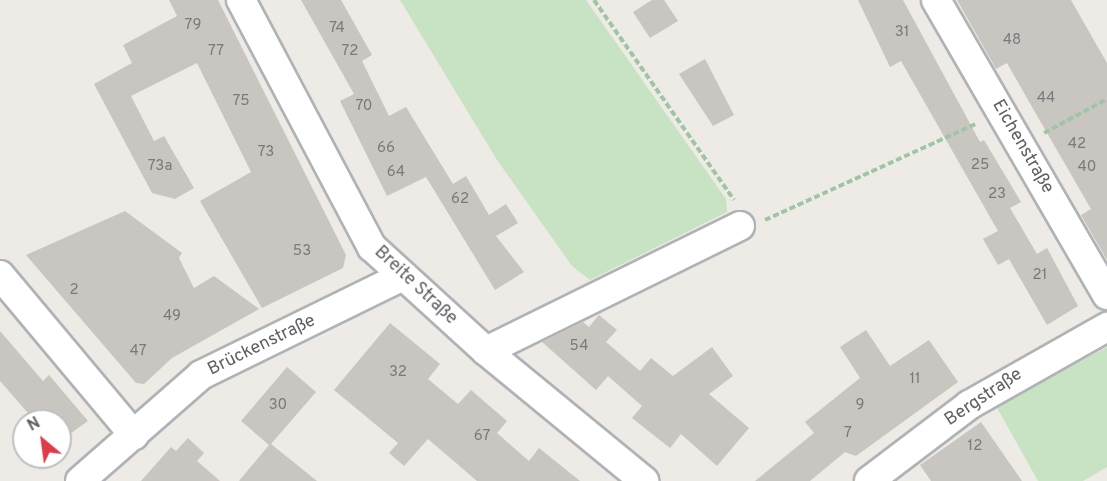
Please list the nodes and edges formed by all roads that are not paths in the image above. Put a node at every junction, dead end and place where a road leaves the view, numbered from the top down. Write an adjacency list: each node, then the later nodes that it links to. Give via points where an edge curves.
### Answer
1 (242, 0): 5 (street, Breite Straße, via 351,212 372,247)
2 (936, 0): 6 (street, Eichenstraße)
3 (740, 226): 8 (street)
4 (0, 275): 9 (street)
5 (401, 277): 8 (street, Breite Straße); 9 (street, Brückenstraße, via 201,375)
6 (1107, 295)
7 (1107, 327): 12 (street, Bergstraße, via 969,405)
8 (486, 351): 11 (street, Breite Straße)
9 (134, 435): 10 (street, Brückenstraße)
10 (84, 480)
11 (644, 481)
12 (868, 481)

